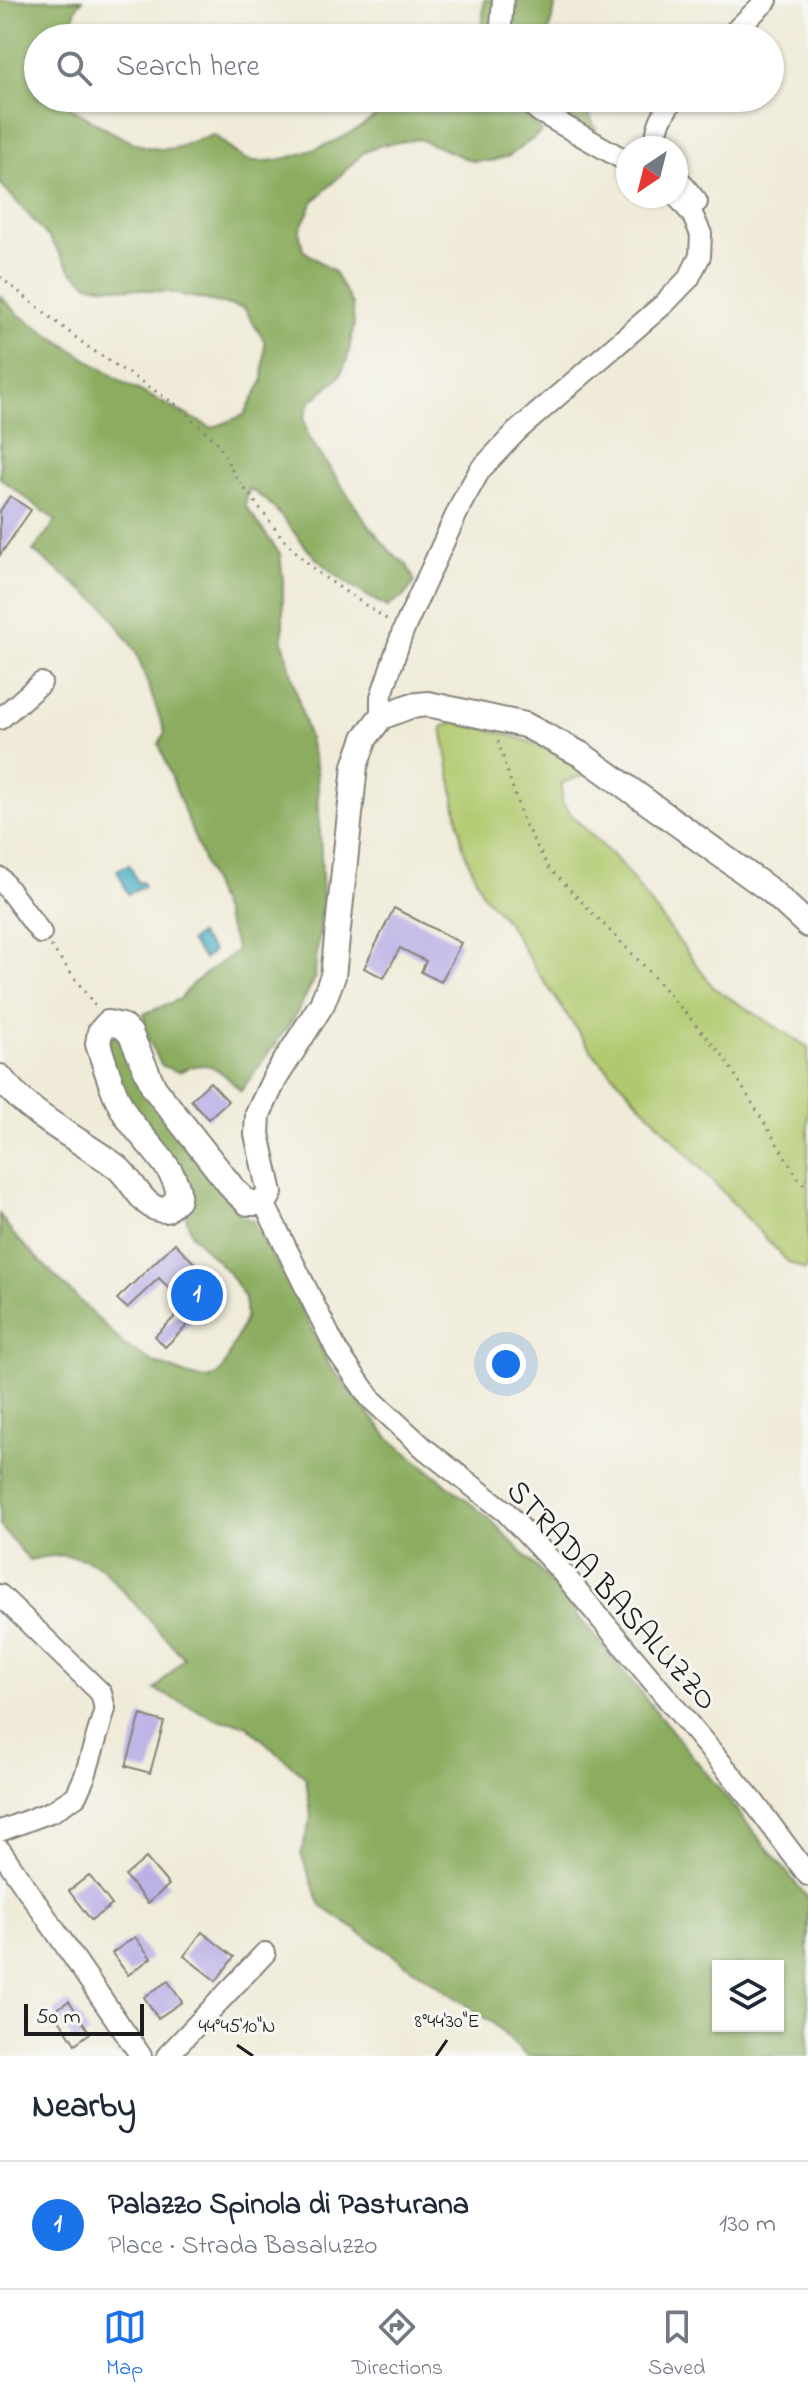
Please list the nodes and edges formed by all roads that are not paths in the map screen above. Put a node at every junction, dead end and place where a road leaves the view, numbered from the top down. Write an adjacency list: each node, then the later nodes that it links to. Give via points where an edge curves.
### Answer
1 (503, 0): 3 (street)
2 (767, 0): 4 (street)
3 (501, 24)
4 (742, 24)
5 (540, 112): 8 (street)
6 (666, 112): 7 (street)
7 (656, 136)
8 (616, 155)
9 (688, 192): 11 (street, via 700,207)
10 (687, 208): 11 (street)
11 (692, 214): 13 (street, via 701,234 700,256 689,278 480,470 403,631 381,697)
12 (41, 683): 14 (street)
13 (381, 717): 16 (main road, via 428,704 525,725 582,755 771,891); 19 (main road, via 365,738 355,766 333,976 258,1114 270,1193)
14 (0, 719)
15 (0, 878): 17 (street)
16 (808, 925)
17 (41, 933)
18 (0, 1077): 19 (main road, via 32,1111 118,1168 150,1206 171,1207 178,1188 125,1115 98,1044 108,1023 122,1026 154,1088 241,1198)
19 (264, 1203): 23 (street, STRADA BASALUZZO, via 337,1351 370,1398 506,1512 560,1570 753,1801)
20 (0, 1595): 21 (street, via 101,1693 105,1709 76,1796 53,1811)
21 (0, 1831)
22 (0, 1850): 25 (street)
23 (808, 1875)
24 (265, 1953): 26 (street)
25 (141, 2056)
26 (167, 2056)

